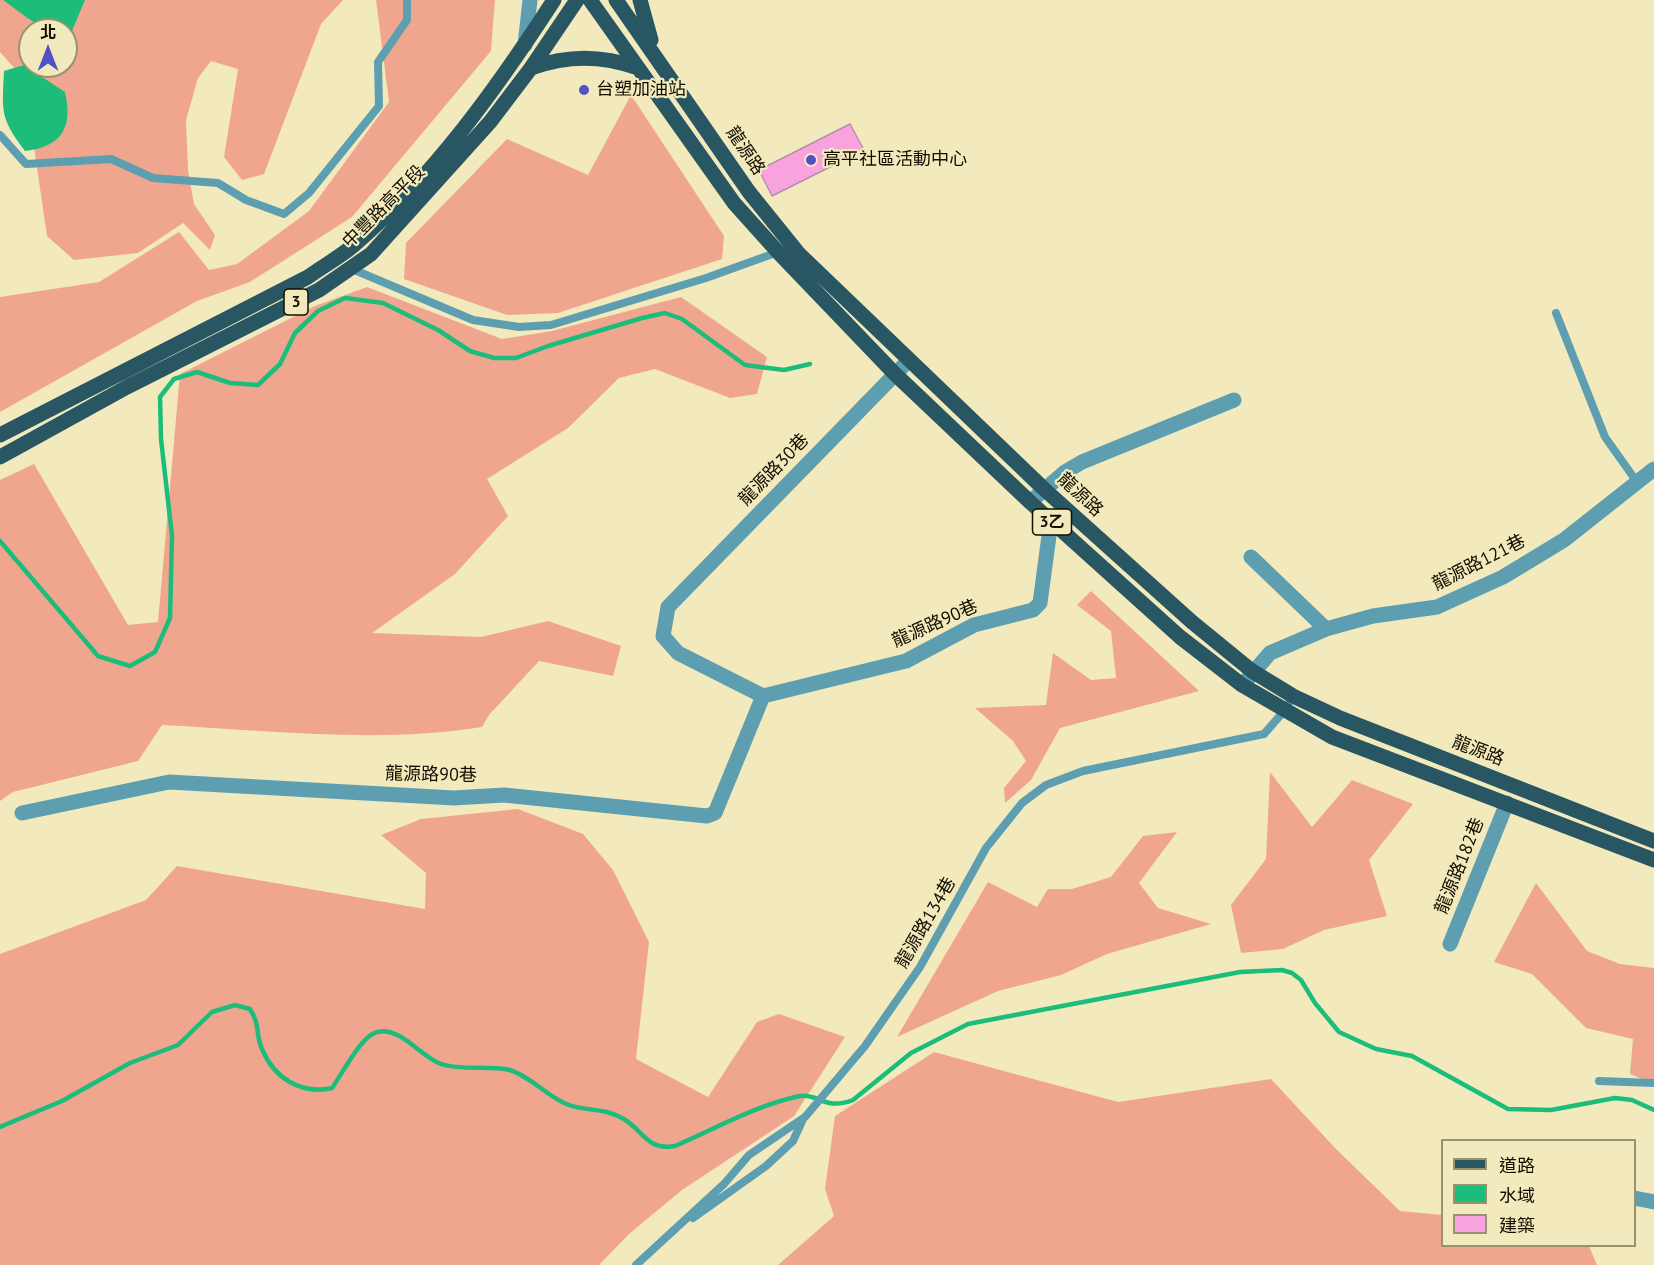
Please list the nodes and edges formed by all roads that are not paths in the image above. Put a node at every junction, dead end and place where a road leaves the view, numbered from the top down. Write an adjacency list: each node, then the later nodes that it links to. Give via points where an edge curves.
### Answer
1 (407, 0): 12 (lane, via 407,20 378,62 379,106 309,193 284,214 246,200 218,183 153,178 111,159 26,164)
2 (530, 0): 8 (street)
3 (554, 0): 8 (main road, 中豐路高平段 / 3)
4 (577, 0): 10 (main road, 中豐路高平段 / 3)
5 (590, 0): 11 (main road, 3乙)
6 (616, 0): 9 (main road, 龍源路 / 3乙)
7 (640, 0): 9 (main road)
8 (525, 45): 18 (main road, 中豐路高平段 / 3, via 481,110 353,245 308,277)
9 (657, 57): 16 (main road, 龍源路 / 3乙, via 773,224 798,254)
10 (531, 68): 11 (main road, via 552,60 579,57 610,60); 14 (main road, 中豐路高平段 / 3, via 490,122 405,218 371,254)
11 (638, 69): 13 (main road, 3乙, via 734,203)
12 (0, 135)
13 (778, 252): 14 (lane, via 551,325 519,327 472,320); 17 (main road, 3乙)
14 (350, 268): 20 (main road, 中豐路高平段 / 3, via 319,290)
15 (1556, 312): 24 (lane, via 1605,437)
16 (908, 361): 17 (street, 龍源路30巷); 25 (main road, 龍源路 / 3乙)
17 (895, 374): 26 (main road, 3乙); 32 (street, 龍源路30巷, via 668,607 663,636 678,653)
18 (87, 392): 20 (main road); 21 (main road, 中豐路高平段 / 3)
19 (1234, 400): 25 (street, via 1082,462)
20 (90, 407): 22 (main road, 中豐路高平段 / 3)
21 (0, 435)
22 (0, 457)
23 (1654, 469): 24 (street, 龍源路121巷)
24 (1638, 483): 29 (street, 龍源路121巷, via 1564,540 1503,577 1437,607 1373,616)
25 (1044, 489): 26 (street); 30 (main road, 龍源路 / 3乙, via 1145,582)
26 (1030, 502): 27 (main road, 3乙)
27 (1051, 521): 31 (main road, 3乙, via 1180,637); 32 (street, 龍源路90巷, via 1040,603 1033,610 974,625 906,661)
28 (1251, 557): 29 (street)
29 (1326, 629): 30 (street, 龍源路121巷, via 1270,653)
30 (1252, 671): 31 (street, 龍源路121巷); 33 (main road, 龍源路 / 3乙)
31 (1242, 685): 34 (main road, 3乙)
32 (763, 696): 36 (street, 龍源路90巷, via 715,813 707,816 504,795 454,798 169,782)
33 (1293, 696): 34 (lane, 龍源路134巷); 37 (main road, 龍源路 / 3乙)
34 (1285, 710): 35 (main road, 3乙, via 1332,737); 42 (lane, 龍源路134巷, via 1264,734 1083,771 1046,784 1022,803 986,848 920,967 865,1046)
35 (1507, 803): 38 (main road, 3乙); 39 (street, 龍源路182巷)
36 (21, 813)
37 (1654, 841)
38 (1654, 860)
39 (1450, 944)
40 (1599, 1081): 41 (lane)
41 (1654, 1083)
42 (807, 1114): 45 (lane, 龍源路134巷, via 749,1155); 45 (lane, via 793,1141 766,1166)
43 (1636, 1198): 44 (street)
44 (1654, 1202)
45 (668, 1236): 46 (lane, 龍源路134巷)
46 (636, 1265)

